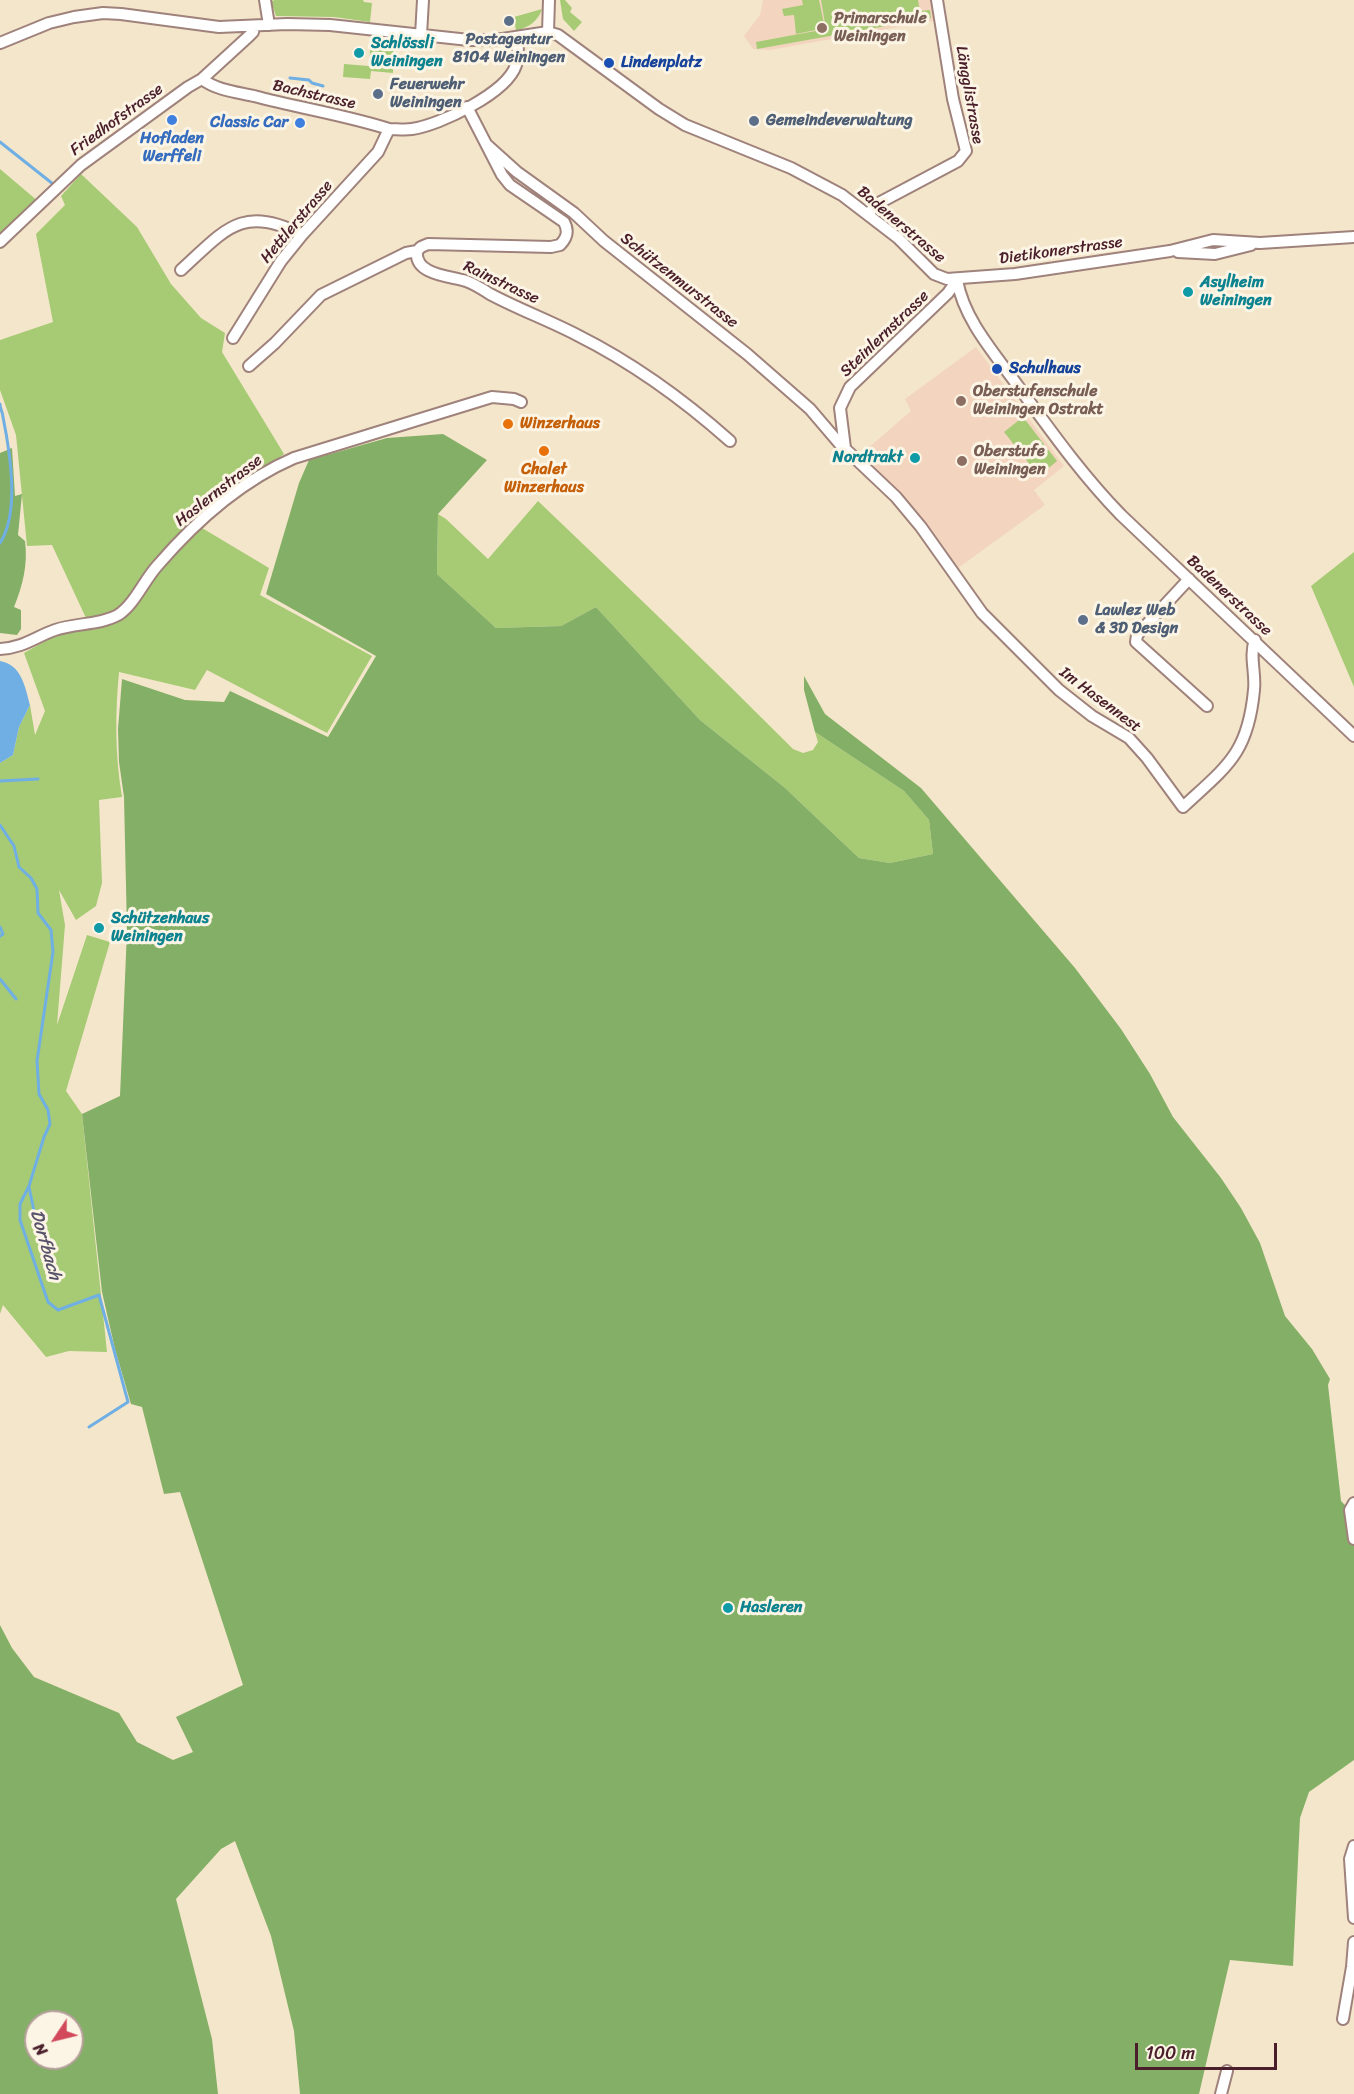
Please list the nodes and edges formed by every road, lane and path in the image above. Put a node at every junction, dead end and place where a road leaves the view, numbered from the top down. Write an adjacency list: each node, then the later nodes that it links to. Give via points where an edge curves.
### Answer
1 (257, 0): 2 (street)
2 (266, 0): 6 (street)
3 (423, 0): 9 (street)
4 (549, 0): 8 (street)
5 (938, 0): 16 (street, Längglistrasse, via 953,99 966,151 957,161 877,204)
6 (269, 25): 7 (street); 9 (street, via 330,25)
7 (254, 27): 11 (street, via 93,14 49,23); 12 (street, Friedhofstrasse)
8 (548, 32): 10 (street); 16 (street, Badenerstrasse, via 558,35 685,125 791,168)
9 (421, 35): 10 (street, via 469,40)
10 (517, 38): 13 (street, Bachstrasse, via 516,66 511,74 487,96)
11 (0, 44)
12 (201, 79): 14 (street, Bachstrasse, via 222,88); 19 (street, Friedhofstrasse, via 81,165)
13 (467, 107): 14 (street, Bachstrasse, via 428,125 410,130); 15 (street, Rainstrasse)
14 (389, 129): 17 (street, Hettlerstrasse, via 378,152)
15 (487, 145): 20 (street, Rainstrasse, via 510,185 564,222 564,241 551,247 441,243 424,245); 27 (street, Schützenmurstrasse, via 789,389)
16 (868, 214): 22 (street, Badenerstrasse, via 934,274)
17 (302, 235): 21 (street, via 262,220 244,222 221,234); 23 (street, Hettlerstrasse)
18 (1354, 237): 22 (street, Dietikonerstrasse, via 1260,243 1213,240 1170,251)
19 (0, 242)
20 (417, 251): 24 (street, via 321,295); 26 (street, Rainstrasse, via 424,268 469,282 599,347 679,399)
21 (181, 270)
22 (957, 280): 27 (street, Steinlernstrasse, via 850,387 840,408); 28 (street, Badenerstrasse, via 967,312 1078,468)
23 (232, 338)
24 (249, 366)
25 (521, 402): 30 (street, Haslernstrasse, via 492,397 271,468 233,495 175,546 118,615 56,630 16,649)
26 (730, 441)
27 (845, 448): 29 (street, Im Hasennest, via 896,497 1005,638 1059,690 1129,738 1183,807 1234,759 1245,739 1254,688 1251,649)
28 (1189, 579): 29 (street, Badenerstrasse); 31 (street, via 1137,635 1136,642)
29 (1255, 640): 32 (street, Badenerstrasse)
30 (0, 650)
31 (1207, 706)
32 (1354, 736)
33 (1354, 1503): 34 (street, via 1350,1510)
34 (1354, 1539)
35 (1354, 1846): 36 (street, via 1350,1859)
36 (1354, 1918)
37 (1354, 1942): 38 (street)
38 (1343, 2019)
39 (1227, 2071): 40 (street)
40 (1221, 2094)

